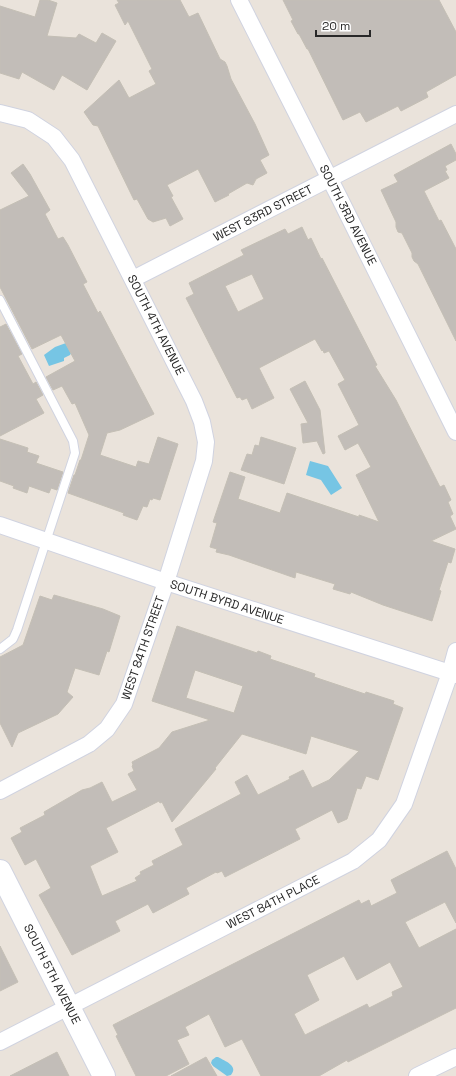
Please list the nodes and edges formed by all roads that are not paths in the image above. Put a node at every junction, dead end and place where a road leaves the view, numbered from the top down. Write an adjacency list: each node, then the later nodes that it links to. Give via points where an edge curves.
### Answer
1 (239, 0): 4 (street, SOUTH 3RD AVENUE)
2 (0, 112): 5 (street, SOUTH 4TH AVENUE, via 28,120 58,142 72,160)
3 (456, 114): 4 (street, WEST 83RD STREET)
4 (330, 179): 5 (street, WEST 83RD STREET); 7 (street, SOUTH 3RD AVENUE)
5 (133, 279): 10 (street, SOUTH 4TH AVENUE, via 194,401 206,442 204,461)
6 (0, 300): 9 (lane, via 73,441 75,453)
7 (456, 432)
8 (0, 525): 9 (street, SOUTH BYRD AVENUE)
9 (46, 541): 10 (street, SOUTH BYRD AVENUE); 11 (lane, via 17,630 13,639)
10 (166, 582): 13 (street, SOUTH BYRD AVENUE); 14 (street, WEST 84TH STREET, via 124,704 107,729 89,744)
11 (0, 649)
12 (456, 651): 13 (street)
13 (453, 674): 16 (street, WEST 84TH PLACE, via 404,804 379,840 353,861)
14 (0, 791)
15 (0, 871): 16 (street, SOUTH 5TH AVENUE)
16 (69, 1007): 17 (street, WEST 84TH PLACE); 19 (street, SOUTH 5TH AVENUE)
17 (0, 1042)
18 (456, 1057): 20 (street)
19 (104, 1076)
20 (417, 1076)

